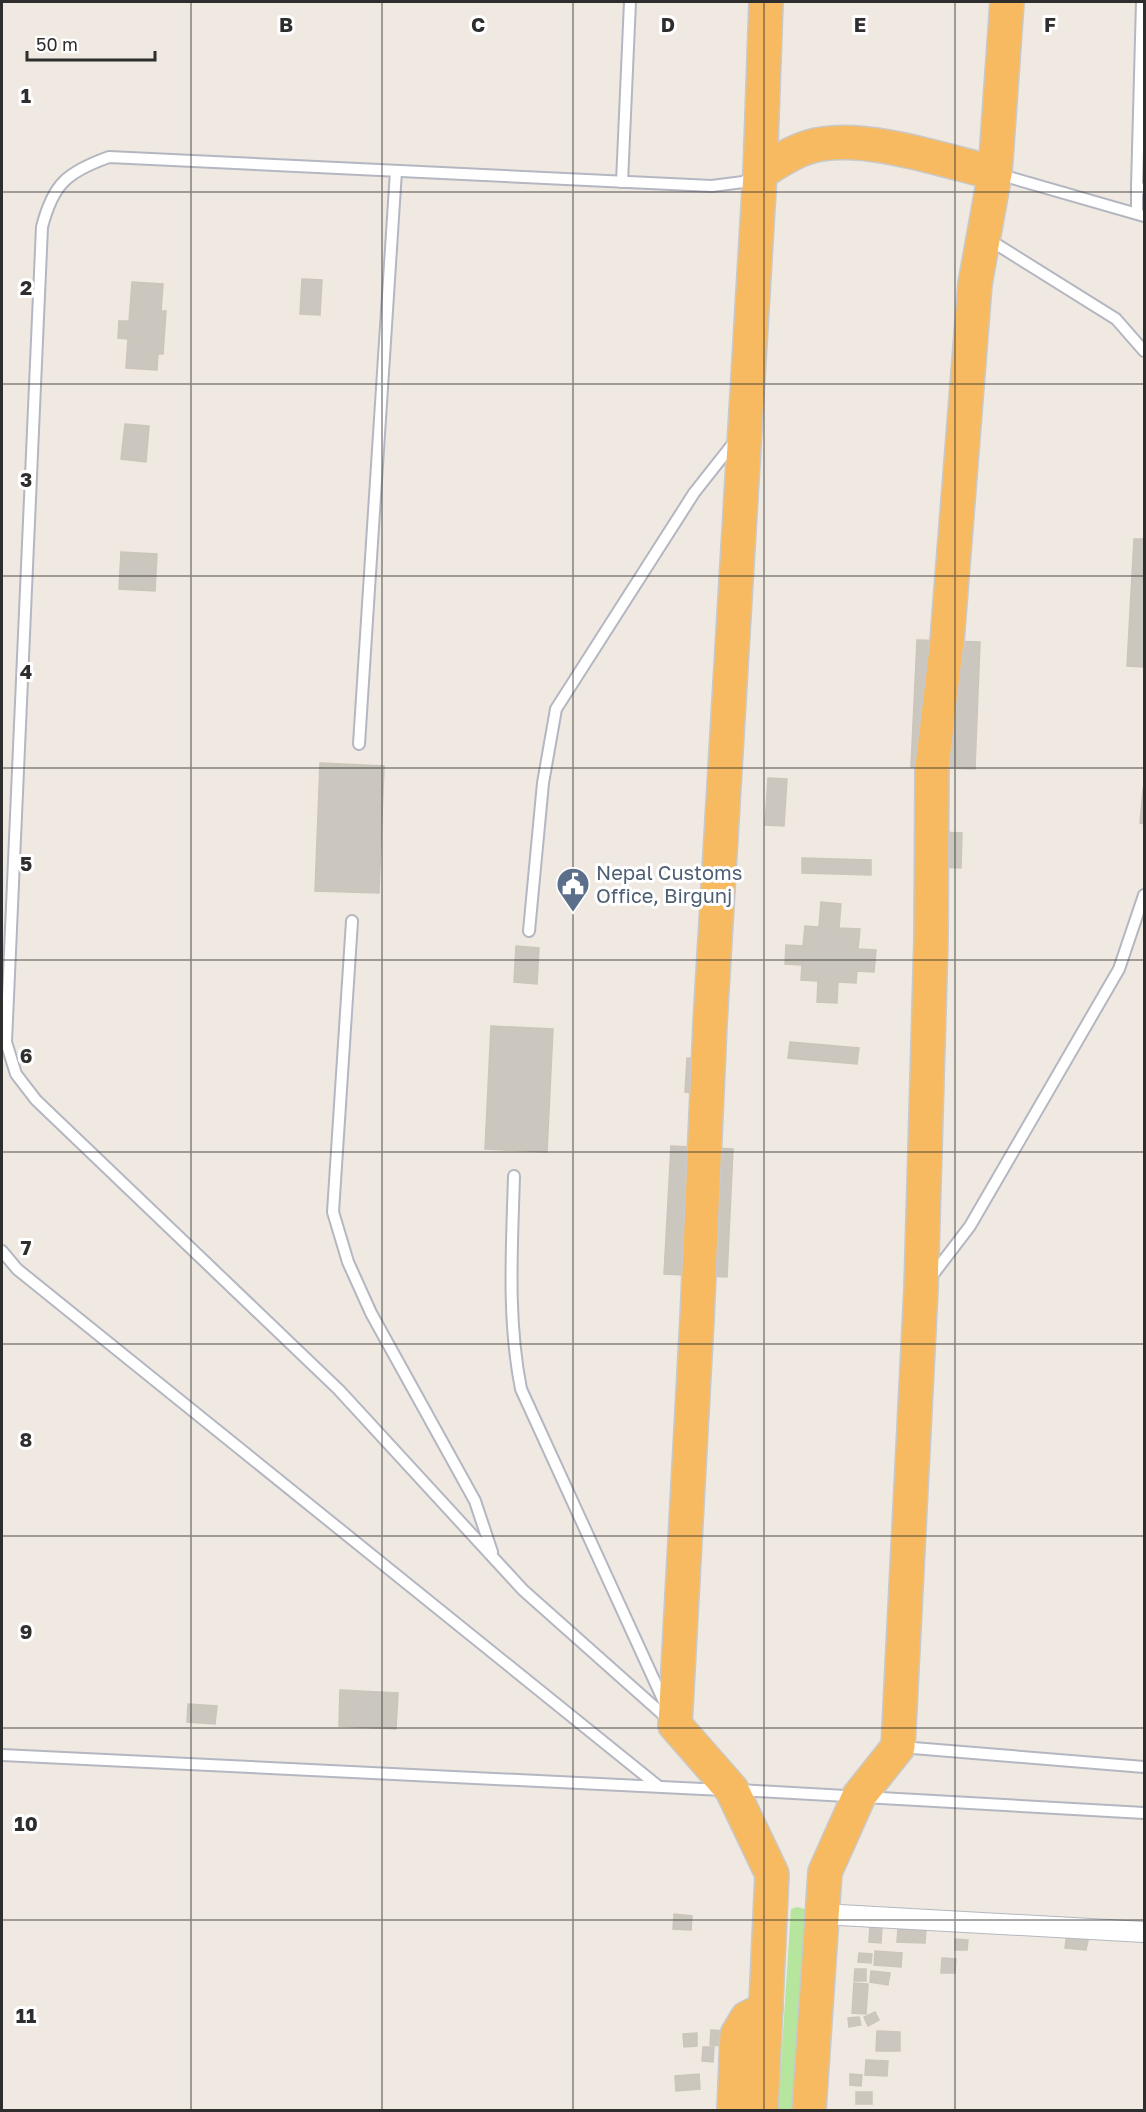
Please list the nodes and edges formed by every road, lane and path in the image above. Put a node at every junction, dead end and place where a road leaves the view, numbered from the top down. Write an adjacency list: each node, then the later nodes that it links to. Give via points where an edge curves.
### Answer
1 (630, 2): 8 (lane)
2 (766, 2): 6 (highway)
3 (1007, 2): 7 (highway)
4 (1142, 2): 9 (lane)
5 (396, 171): 8 (lane); 14 (lane); 21 (lane, via 109,157 82,166 60,183 48,203 42,227 6,1042 16,1074 36,1100 339,1390)
6 (760, 173): 7 (highway, via 790,153 822,144 883,146); 8 (lane, via 743,182 712,186); 13 (highway)
7 (995, 173): 10 (lane); 11 (highway)
8 (622, 182)
9 (1141, 188): 10 (lane)
10 (1141, 215)
11 (982, 236): 12 (lane, via 1116,319); 20 (highway, via 947,641 932,767)
12 (1144, 351)
13 (743, 431): 17 (lane, via 693,493 556,709 543,783); 22 (highway)
14 (359, 744)
15 (1144, 895): 20 (lane, via 1119,969 970,1226)
16 (352, 921): 21 (lane, via 333,1212 348,1262 371,1313 474,1501)
17 (529, 931)
18 (514, 1176): 22 (lane, via 510,1302 513,1350 521,1389)
19 (2, 1251): 26 (lane, via 17,1269)
20 (921, 1289): 23 (highway)
21 (494, 1558): 22 (lane, via 523,1590)
22 (675, 1725): 27 (highway)
23 (898, 1747): 25 (lane); 28 (highway)
24 (2, 1755): 26 (lane)
25 (1144, 1767)
26 (659, 1786): 27 (lane)
27 (732, 1790): 28 (lane); 32 (highway, via 772,1874)
28 (859, 1796): 29 (lane); 30 (highway, via 825,1872)
29 (1144, 1813)
30 (822, 1914): 31 (street); 35 (highway)
31 (1144, 1932)
32 (766, 2009): 33 (highway, via 747,2018 737,2035); 34 (highway)
33 (734, 2110)
34 (761, 2110)
35 (809, 2110)

